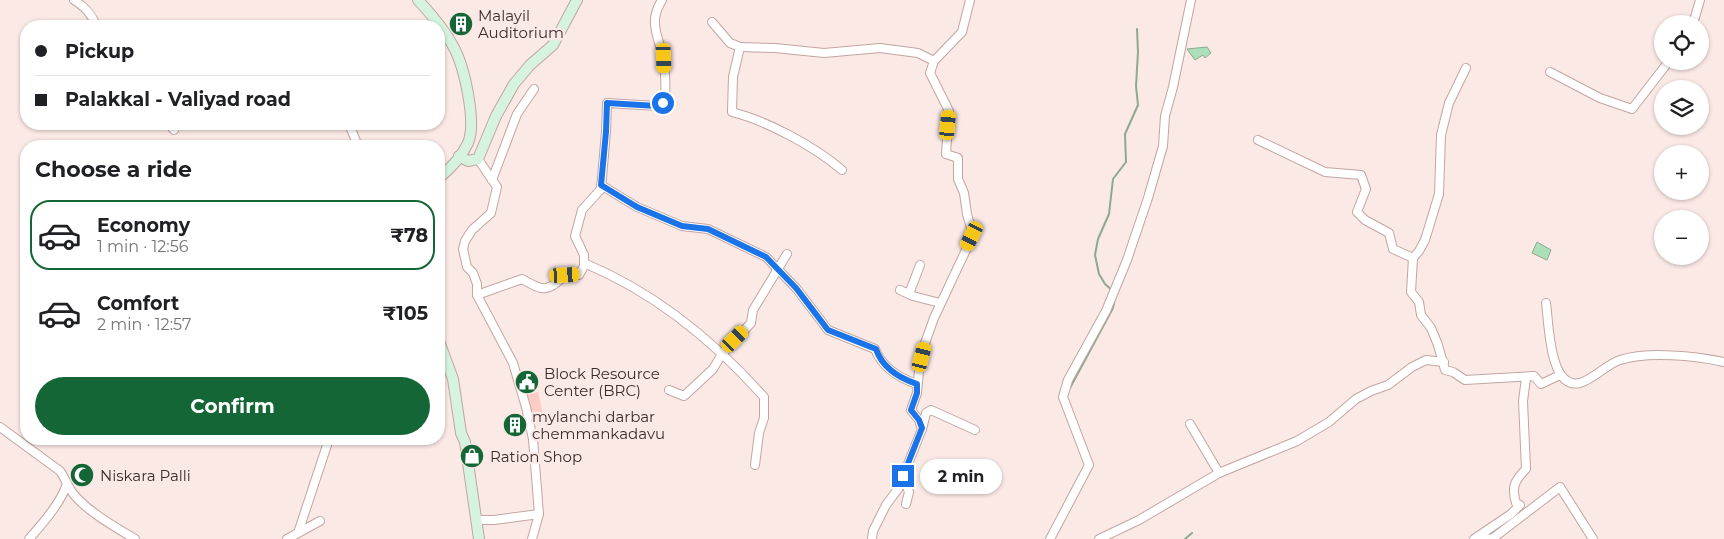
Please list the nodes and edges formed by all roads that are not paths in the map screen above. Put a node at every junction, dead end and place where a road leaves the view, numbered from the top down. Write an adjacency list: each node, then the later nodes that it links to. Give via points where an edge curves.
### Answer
1 (74, 0): 9 (street)
2 (418, 0): 10 (main road)
3 (577, 0): 21 (main road, via 553,45 514,84)
4 (662, 0): 25 (street, via 654,20 664,58 665,98 657,106 607,103)
5 (970, 0): 14 (street, via 962,32)
6 (1191, 0): 67 (street, via 1164,116 1163,146 1148,198 1106,311 1068,380 1063,397 1089,465)
7 (1700, 0): 8 (street)
8 (1696, 15)
9 (94, 20)
10 (435, 20)
11 (712, 22): 13 (street, via 730,43)
12 (445, 33): 20 (main road, via 454,46 463,72 471,118 468,142)
13 (740, 47): 14 (street, via 824,52 880,48 918,53); 22 (street, via 733,77 732,112 750,116 780,131 831,160)
14 (934, 61): 34 (street, via 930,73 949,111 946,154 958,158 958,179 964,192 972,236)
15 (1466, 68): 27 (street, via 1449,103 1442,135 1439,194 1425,240)
16 (1662, 70): 17 (street, via 1632,109 1600,98)
17 (1550, 72)
18 (534, 89): 24 (street, via 517,114)
19 (1258, 140): 27 (street, via 1325,172 1361,175 1366,189 1357,212 1389,233 1392,249)
20 (459, 156): 21 (main road, via 468,160); 23 (main road)
21 (478, 158): 24 (street)
22 (842, 170)
23 (445, 171)
24 (492, 180): 33 (street, via 497,188 491,213 472,230 463,249 466,267 473,273 477,284)
25 (601, 185): 28 (street, via 582,210 576,236); 30 (street, via 637,207 682,226 708,229 766,257)
26 (787, 254): 30 (street)
27 (1413, 258): 38 (street, via 1410,292 1419,302 1421,315 1431,328)
28 (584, 263): 33 (street, via 579,275 565,275 554,287 536,287 522,278); 36 (street, via 656,301)
29 (920, 265): 32 (street)
30 (778, 269): 36 (street, via 753,310 751,323); 42 (street, via 828,330 876,349 887,369)
31 (900, 290): 32 (street)
32 (909, 294): 34 (street)
33 (477, 295): 56 (street, via 513,363 526,407 533,439)
34 (940, 303): 42 (street, via 925,343)
35 (1546, 303): 40 (street, via 1552,350)
36 (722, 354): 43 (street, via 712,369 684,396); 51 (street, via 764,397 764,418)
37 (445, 357): 57 (main road, via 453,379)
38 (1444, 362): 40 (street, via 1445,370 1465,380 1534,376 1541,384); 52 (street, via 1426,360 1388,386 1371,390 1356,399 1329,422 1297,441)
39 (1724, 362): 40 (street, via 1700,357 1636,356 1618,360 1579,383 1566,381)
40 (1560, 375)
41 (1526, 378): 60 (street, via 1523,401 1526,469 1516,479 1513,495 1520,505)
42 (917, 384): 46 (street, via 911,410)
43 (669, 390)
44 (1190, 424): 52 (street)
45 (0, 426): 48 (street)
46 (922, 428): 47 (street, via 926,413 931,410); 53 (street)
47 (975, 430)
48 (20, 441)
49 (25, 445): 54 (street, via 60,471)
50 (326, 445): 59 (street)
51 (755, 465)
52 (1219, 473): 68 (street)
53 (903, 476): 55 (street, via 909,492); 66 (street)
54 (67, 484): 61 (street); 62 (street, via 87,506)
55 (906, 504)
56 (539, 514): 57 (street); 65 (street)
57 (476, 520): 64 (main road)
58 (320, 521): 59 (street)
59 (298, 533): 63 (street)
60 (1476, 538): 69 (street, via 1492,539 1560,487)
61 (29, 539)
62 (135, 539)
63 (287, 539)
64 (480, 539)
65 (532, 539)
66 (872, 539)
67 (1050, 539)
68 (1100, 539)
69 (1593, 539)

